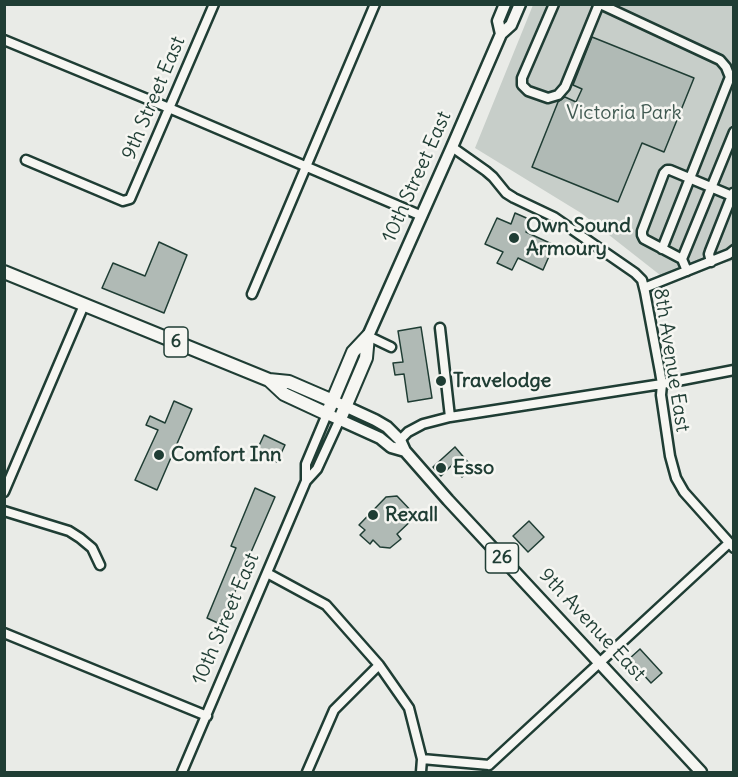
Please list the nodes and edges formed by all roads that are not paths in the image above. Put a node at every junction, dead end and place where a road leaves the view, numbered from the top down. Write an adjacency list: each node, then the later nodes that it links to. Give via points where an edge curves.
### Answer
1 (214, 4): 10 (street, 9th Street East)
2 (375, 4): 14 (street)
3 (505, 4): 7 (main road, 10th Street East, via 498,21)
4 (520, 4): 7 (main road, 10th Street East, via 511,25)
5 (554, 4): 6 (street, via 522,78 522,86 528,91 548,98 565,87)
6 (599, 4): 9 (street, via 720,60)
7 (501, 34): 12 (main road, 10th Street East)
8 (4, 40): 10 (street)
9 (732, 81): 15 (street)
10 (169, 108): 13 (street, 9th Street East, via 130,199 123,201); 14 (street)
11 (734, 132): 16 (street)
12 (452, 147): 18 (main road, 10th Street East); 25 (street, 8th Avenue East, via 494,177 506,193 554,217 635,273)
13 (26, 160)
14 (306, 166): 18 (street); 26 (street)
15 (690, 179): 16 (street); 19 (street); 19 (street, via 670,170 664,172 642,231 644,238)
16 (711, 188): 17 (street); 21 (street)
17 (733, 194): 22 (street, via 709,254)
18 (422, 216): 29 (main road, 10th Street East)
19 (662, 249): 21 (street)
20 (734, 250): 22 (street)
21 (682, 259): 23 (street)
22 (711, 262): 23 (street)
23 (687, 271): 25 (street)
24 (4, 272): 27 (highway, 9th Avenue East / 6)
25 (644, 288): 33 (street, 8th Avenue East)
26 (252, 294)
27 (84, 304): 32 (highway, 9th Avenue East / 6); 42 (street)
28 (440, 328): 37 (street)
29 (368, 336): 30 (street); 34 (highway, 10th Street East, via 354,352); 35 (highway, 10th Street East, via 366,358)
30 (391, 347)
31 (734, 370): 33 (street)
32 (268, 380): 34 (highway, 9th Avenue East / 6, via 289,382); 36 (highway, 9th Avenue East / 6, via 284,394)
33 (662, 384): 37 (street); 44 (street, 8th Avenue East, via 676,478)
34 (333, 401): 35 (main road, 9th Avenue East / 26); 36 (highway, 10th Street East)
35 (345, 406): 38 (highway, 10th Street East); 39 (main road, 9th Avenue East / 26, via 381,424)
36 (327, 414): 38 (main road, 6); 41 (street, 10th Street East, via 306,464)
37 (450, 417): 39 (street, via 423,424)
38 (340, 419): 40 (main road, 9th Avenue East / 26); 41 (street, 10th Street East, via 317,469)
39 (400, 440): 40 (main road, 9th Avenue East / 26)
40 (405, 451): 48 (main road, 9th Avenue East / 26)
41 (306, 481): 46 (street, 10th Street East)
42 (4, 492)
43 (4, 511): 45 (street, via 69,531 92,548)
44 (731, 545): 48 (street)
45 (100, 565)
46 (267, 573): 49 (street, via 326,605); 50 (street, 10th Street East)
47 (4, 633): 50 (street)
48 (601, 663): 52 (street); 56 (main road, 9th Avenue East / 26)
49 (379, 665): 51 (street, via 409,708); 54 (street, via 334,710)
50 (207, 716): 53 (street, 10th Street East)
51 (422, 759): 52 (street); 55 (street)
52 (492, 769)
53 (182, 772)
54 (307, 772)
55 (421, 772)
56 (701, 772)

